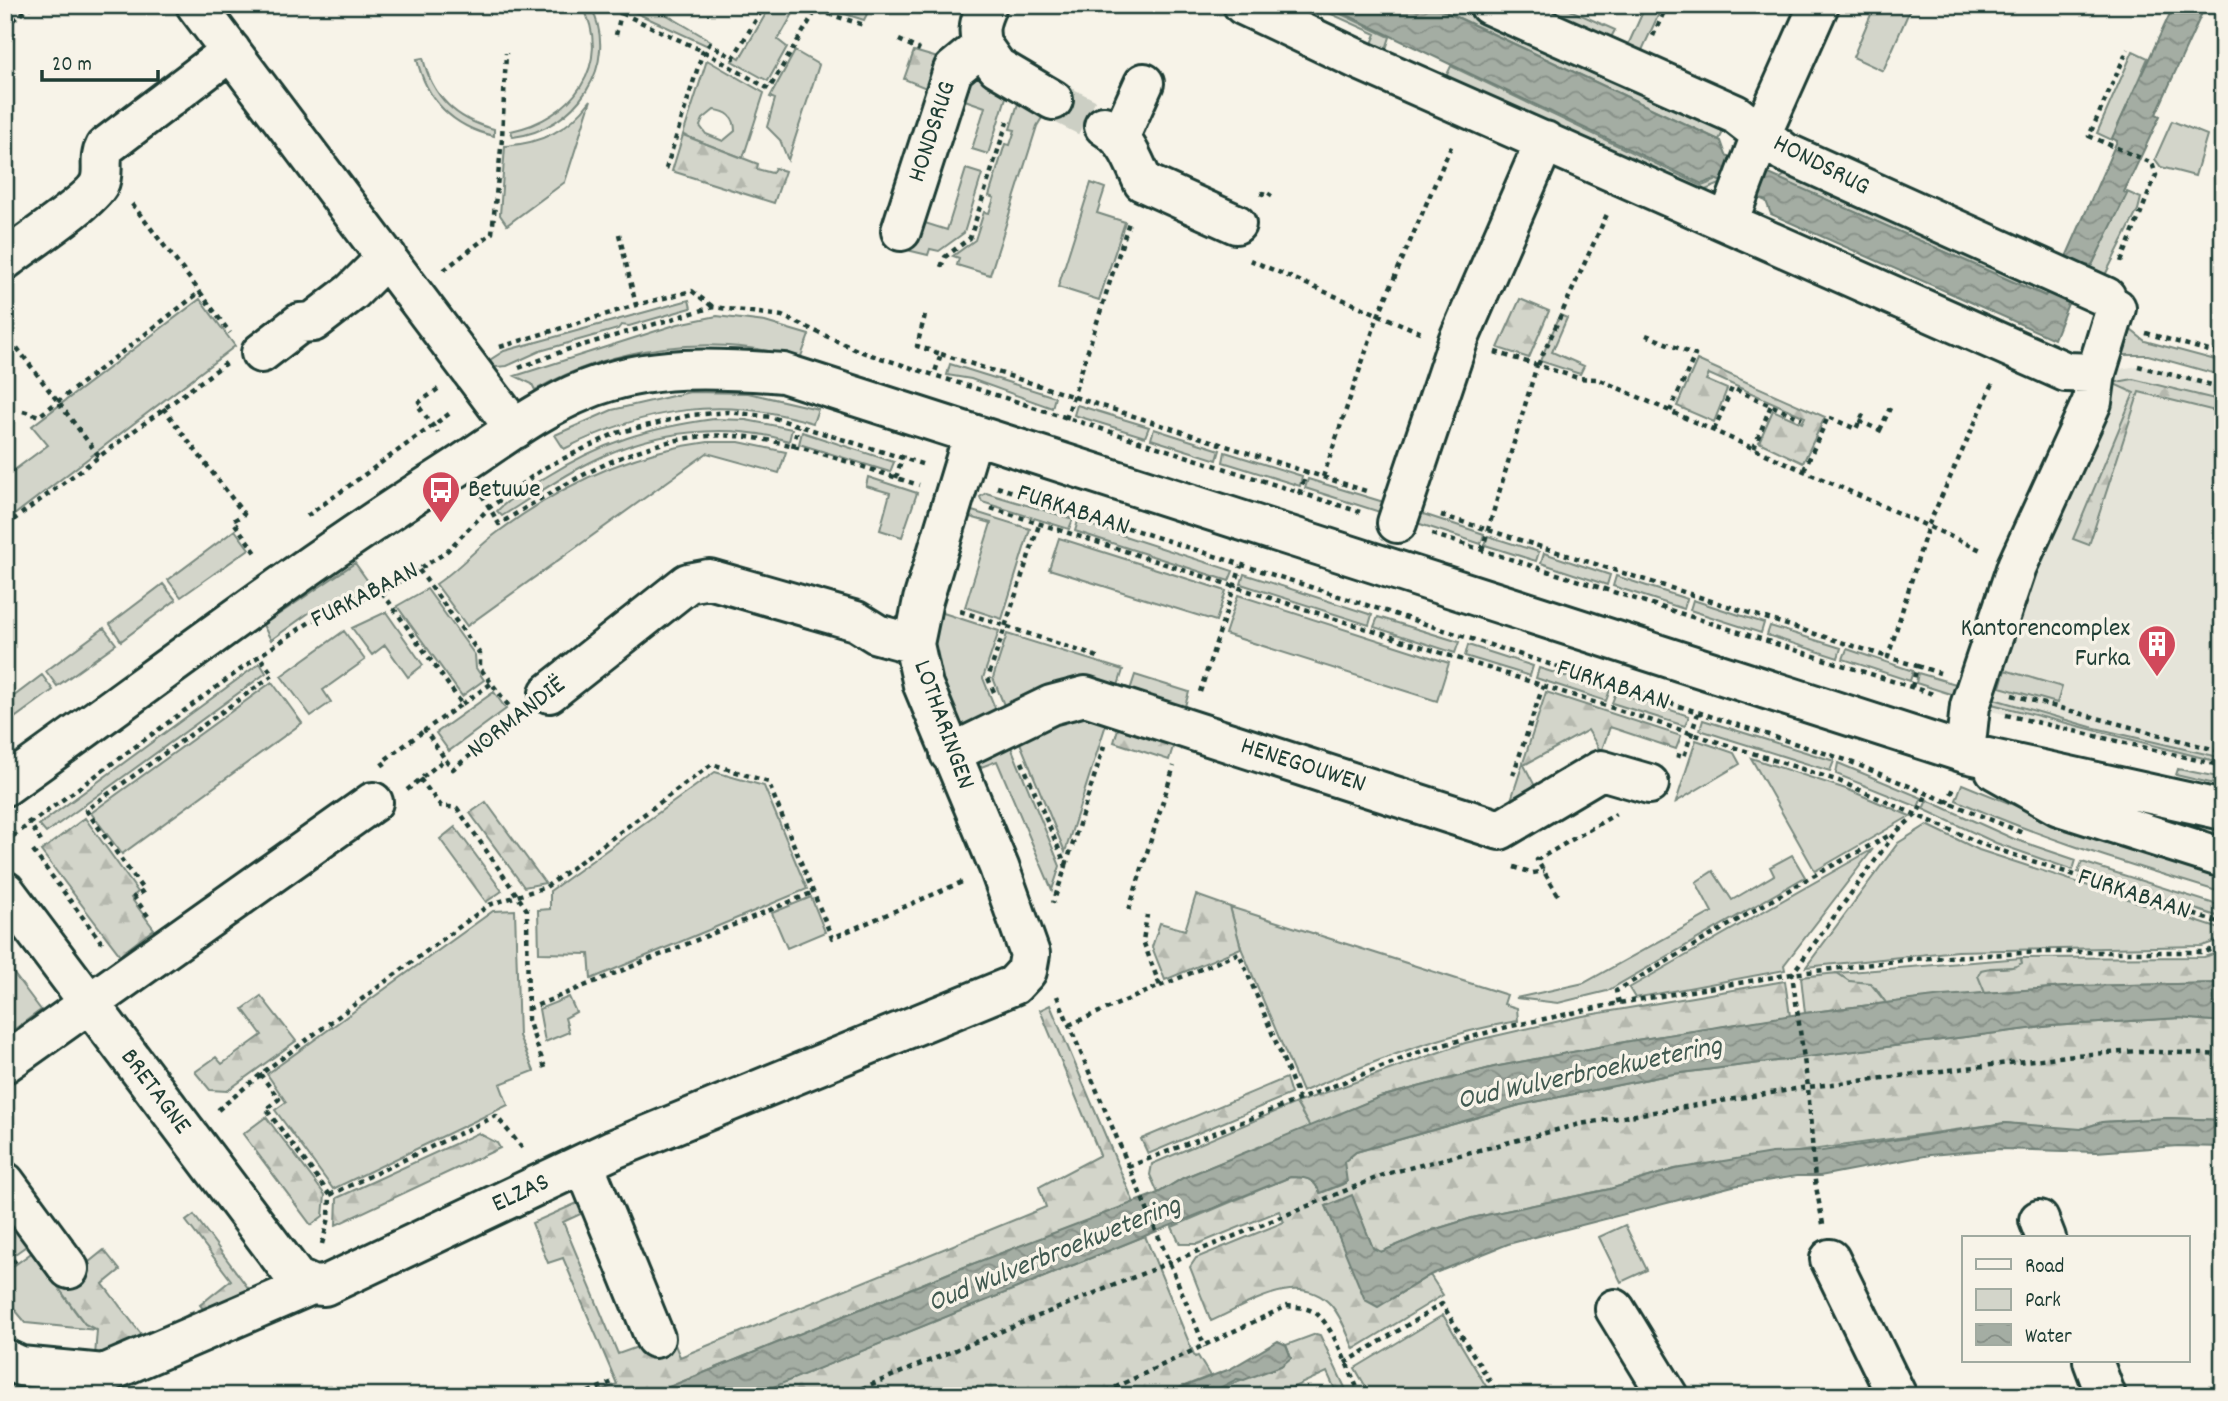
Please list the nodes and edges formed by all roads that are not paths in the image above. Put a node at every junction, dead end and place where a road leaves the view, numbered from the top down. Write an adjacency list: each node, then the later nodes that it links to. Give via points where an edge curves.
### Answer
1 (196, 5): 7 (street)
2 (987, 5): 6 (street, via 979,26)
3 (1243, 5): 10 (street)
4 (1489, 5): 11 (street, HONDSRUG, via 1734,114)
5 (1819, 5): 11 (street)
6 (982, 46): 9 (street, HONDSRUG, via 997,67); 14 (street, HONDSRUG, via 953,70)
7 (231, 51): 15 (street); 16 (street, via 105,148 95,191)
8 (1143, 83): 13 (street, via 1112,131 1143,182)
9 (1036, 92)
10 (1545, 141): 12 (street, via 1624,176); 21 (street, via 1458,341)
11 (1758, 142): 12 (street); 18 (street, HONDSRUG, via 2046,268 2104,298)
12 (1731, 214): 18 (street, via 2066,372)
13 (1236, 224)
14 (901, 231)
15 (387, 257): 17 (street, via 313,322 300,323); 19 (street)
16 (5, 260)
17 (252, 352)
18 (2096, 373): 24 (street, via 2092,402 2017,566 1970,706)
19 (515, 429): 20 (street, FURKABAAN, via 584,390 672,369 723,369 783,373); 26 (street, FURKABAAN, via 400,504)
20 (973, 435): 22 (street, LOTHARINGEN); 24 (street, FURKABAAN)
21 (1401, 513)
22 (914, 644): 23 (street, NORMANDIË, via 877,634 856,621 709,579 688,583); 25 (street, LOTHARINGEN, via 923,685)
23 (549, 693)
24 (1965, 753): 29 (street, FURKABAAN); 30 (street, FURKABAAN, via 2059,806)
25 (950, 754): 28 (street, HENEGOUWEN, via 1051,705 1085,696 1500,830 1601,770); 32 (street, LOTHARINGEN, via 999,867 1030,954)
26 (5, 786)
27 (385, 792): 33 (street)
28 (1638, 796)
29 (2223, 810)
30 (2223, 858)
31 (5, 891): 33 (street, BRETAGNE)
32 (1027, 971): 35 (street, ELZAS, via 1014,985)
33 (88, 1003): 34 (street); 39 (street, BRETAGNE, via 296,1278)
34 (5, 1063)
35 (584, 1164): 39 (street, ELZAS, via 324,1286); 41 (street)
36 (5, 1182): 38 (street)
37 (1830, 1259): 45 (street)
38 (69, 1269)
39 (311, 1285): 42 (street, ELZAS, via 104,1374 20,1366)
40 (1615, 1309): 44 (street)
41 (655, 1338)
42 (5, 1359)
43 (2093, 1362): 46 (street)
44 (1668, 1396)
45 (1897, 1396)
46 (2106, 1396)

